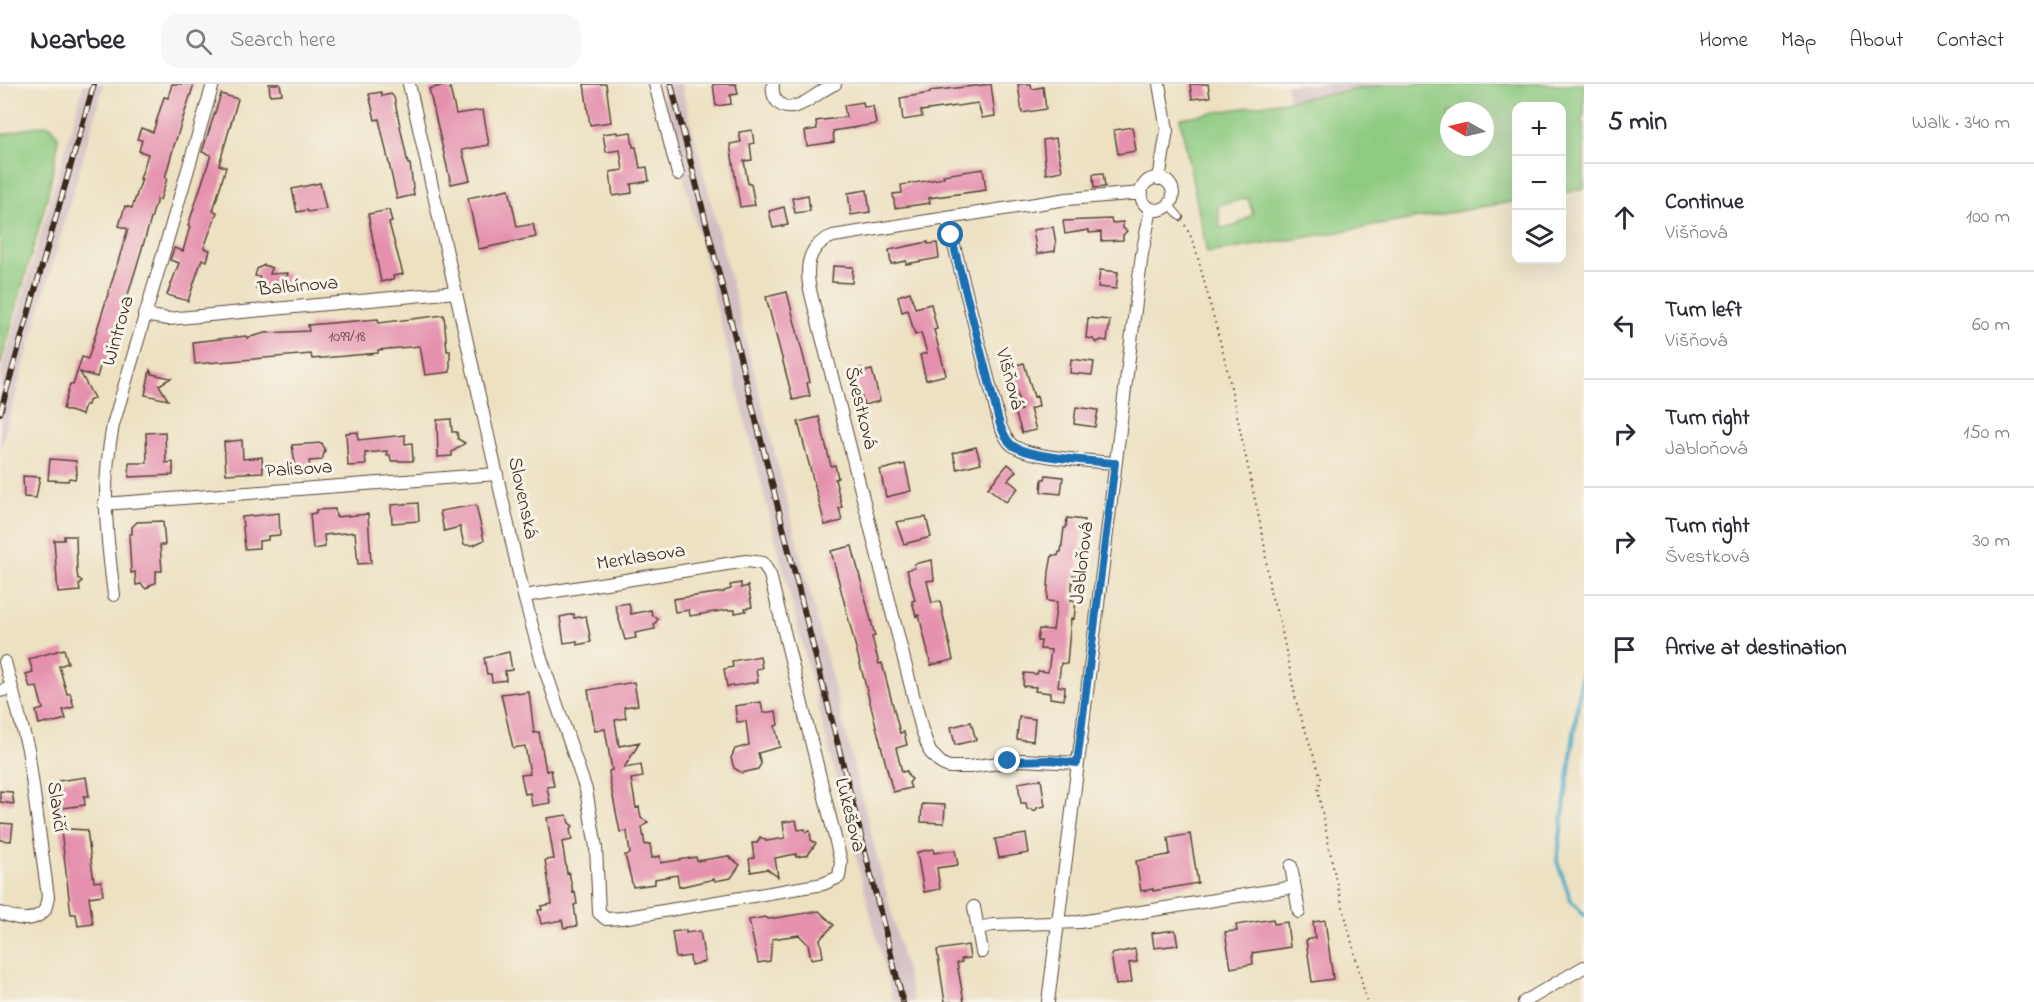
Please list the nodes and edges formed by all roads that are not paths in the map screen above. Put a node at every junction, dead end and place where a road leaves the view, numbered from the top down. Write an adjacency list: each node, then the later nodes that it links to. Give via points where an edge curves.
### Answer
1 (213, 84): 15 (street, Wintrova)
2 (409, 84): 14 (street, Slovenská)
3 (655, 84): 7 (street)
4 (773, 84): 5 (street, via 776,101 786,107 797,106)
5 (836, 84)
6 (1159, 84): 8 (street, via 1167,130)
7 (678, 174)
8 (1159, 179): 9 (street, via 1147,183); 10 (street, via 1172,188)
9 (1142, 193): 11 (street); 12 (street, Švestková, via 1081,197)
10 (1169, 204): 11 (street); 13 (lane)
11 (1151, 209): 16 (street, Jabloňová)
12 (947, 218): 16 (street, Višňová, via 1006,438 1015,447 1031,453); 24 (street, Švestková, via 827,239 818,244 809,259 811,294 930,752 942,764 959,768 1021,760)
13 (1180, 218)
14 (456, 292): 15 (street, Balbínova, via 168,319); 17 (street, Slovenská)
15 (144, 315): 18 (street, Wintrova, via 113,425)
16 (1115, 463): 24 (street, Jabloňová)
17 (497, 474): 18 (street, Palisova); 21 (street, Slovenská)
18 (104, 504): 20 (street, Wintrova)
19 (763, 563): 21 (street, Merklasova, via 746,561); 30 (street, Lukešova, via 770,575 841,862 839,877 823,885 622,918)
20 (114, 595)
21 (524, 596): 30 (street, Slovenská, via 585,790 596,847 598,907)
22 (5, 662): 23 (street, Slavičí)
23 (6, 689): 28 (street, Slavičí, via 28,749 48,897 45,910 29,920)
24 (1077, 763): 31 (street, Jabloňová)
25 (1291, 866): 26 (street)
26 (1294, 887): 29 (street); 31 (street)
27 (974, 907): 32 (street)
28 (0, 912)
29 (1299, 912)
30 (602, 916)
31 (1059, 923): 32 (street); 35 (street, Jabloňová)
32 (978, 928): 33 (street)
33 (982, 952)
34 (1584, 967): 36 (street)
35 (1048, 1002)
36 (1524, 1002)

